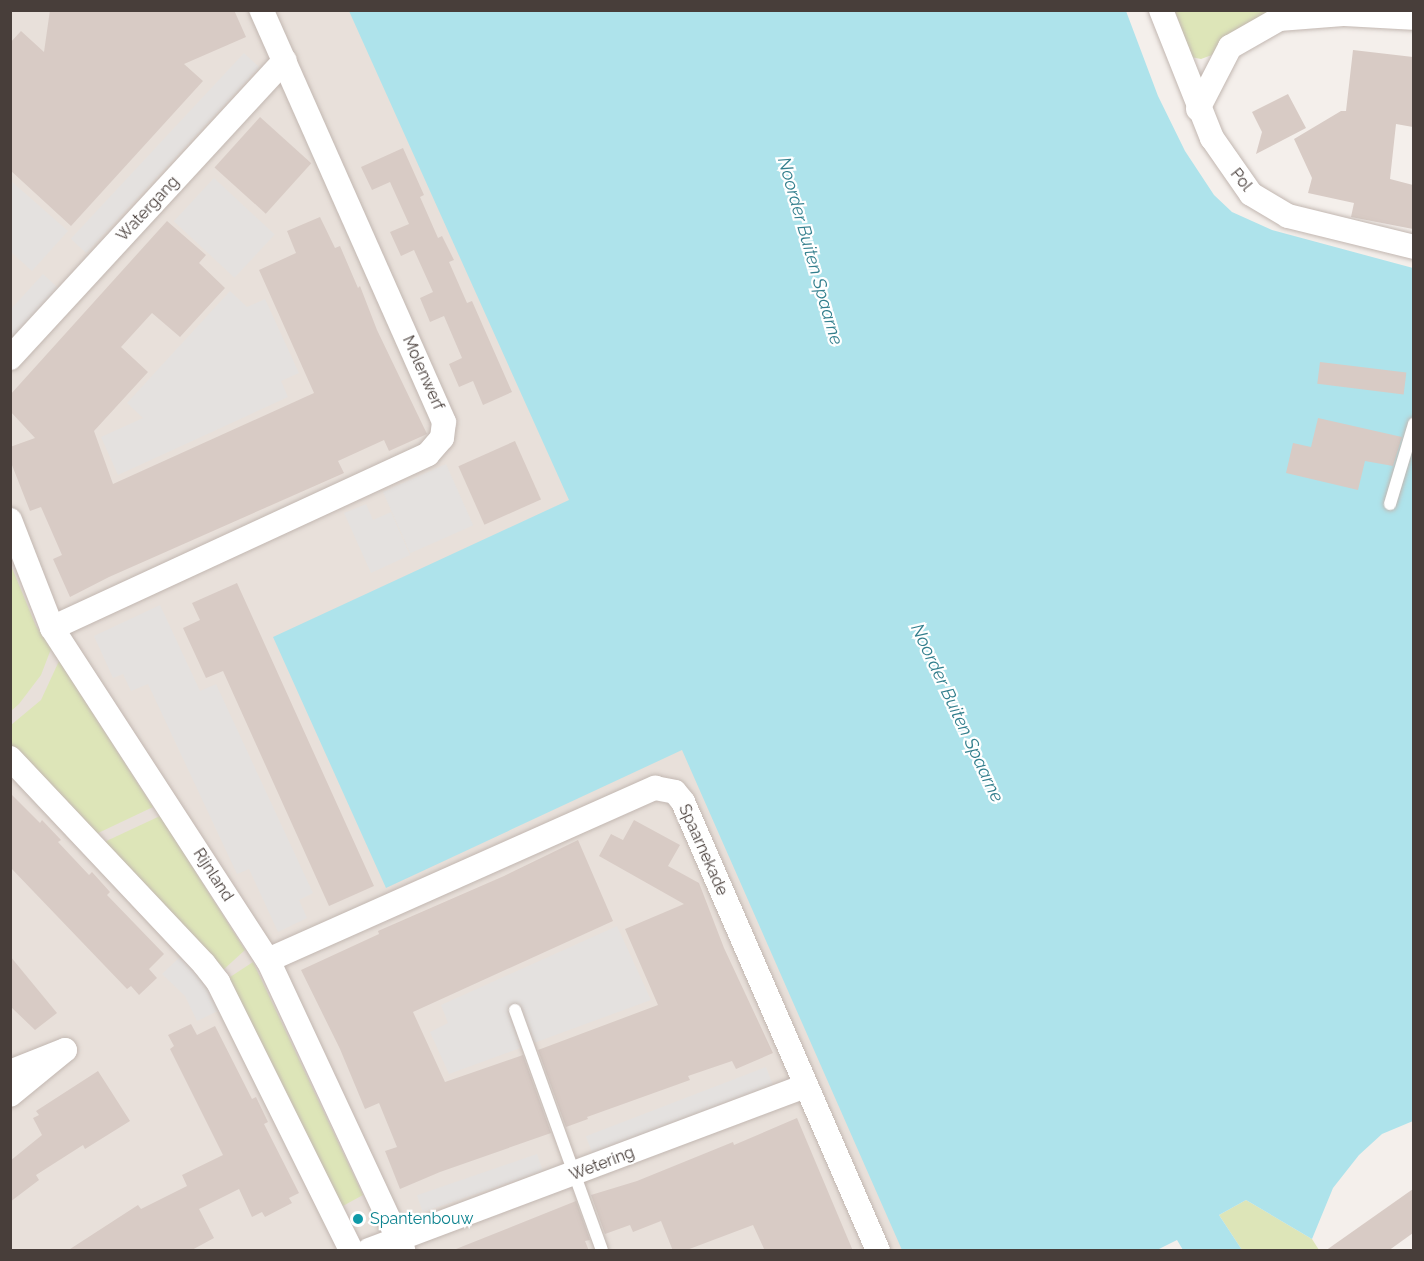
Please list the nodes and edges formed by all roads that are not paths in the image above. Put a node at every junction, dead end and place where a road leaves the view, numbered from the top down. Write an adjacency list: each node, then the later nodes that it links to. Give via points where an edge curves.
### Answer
1 (261, 10): 5 (street, Molenwerf)
2 (1161, 10): 6 (street, Pol)
3 (1279, 15): 4 (street); 6 (street, via 1230,47)
4 (1413, 18)
5 (285, 60): 8 (street, Watergang); 12 (street, Molenwerf, via 444,422 442,438 429,454)
6 (1198, 109): 7 (street, Pol, via 1227,163 1251,194 1288,216)
7 (1413, 247)
8 (10, 358)
9 (1413, 424): 10 (lane)
10 (1390, 504)
11 (10, 520): 12 (street, Rijnland)
12 (52, 628): 14 (street, Rijnland)
13 (10, 758): 21 (street, via 218,982)
14 (268, 960): 17 (street, Spaarnekade, via 655,788 675,792 683,802); 20 (street, Rijnland)
15 (515, 1010): 19 (lane)
16 (10, 1072): 18 (street, via 64,1050)
17 (806, 1086): 19 (street, Wetering); 24 (street, Spaarnekade)
18 (10, 1095)
19 (573, 1175): 20 (street, Wetering); 23 (lane)
20 (400, 1245): 22 (street, Wetering)
21 (351, 1251)
22 (369, 1251)
23 (602, 1251)
24 (878, 1251)

